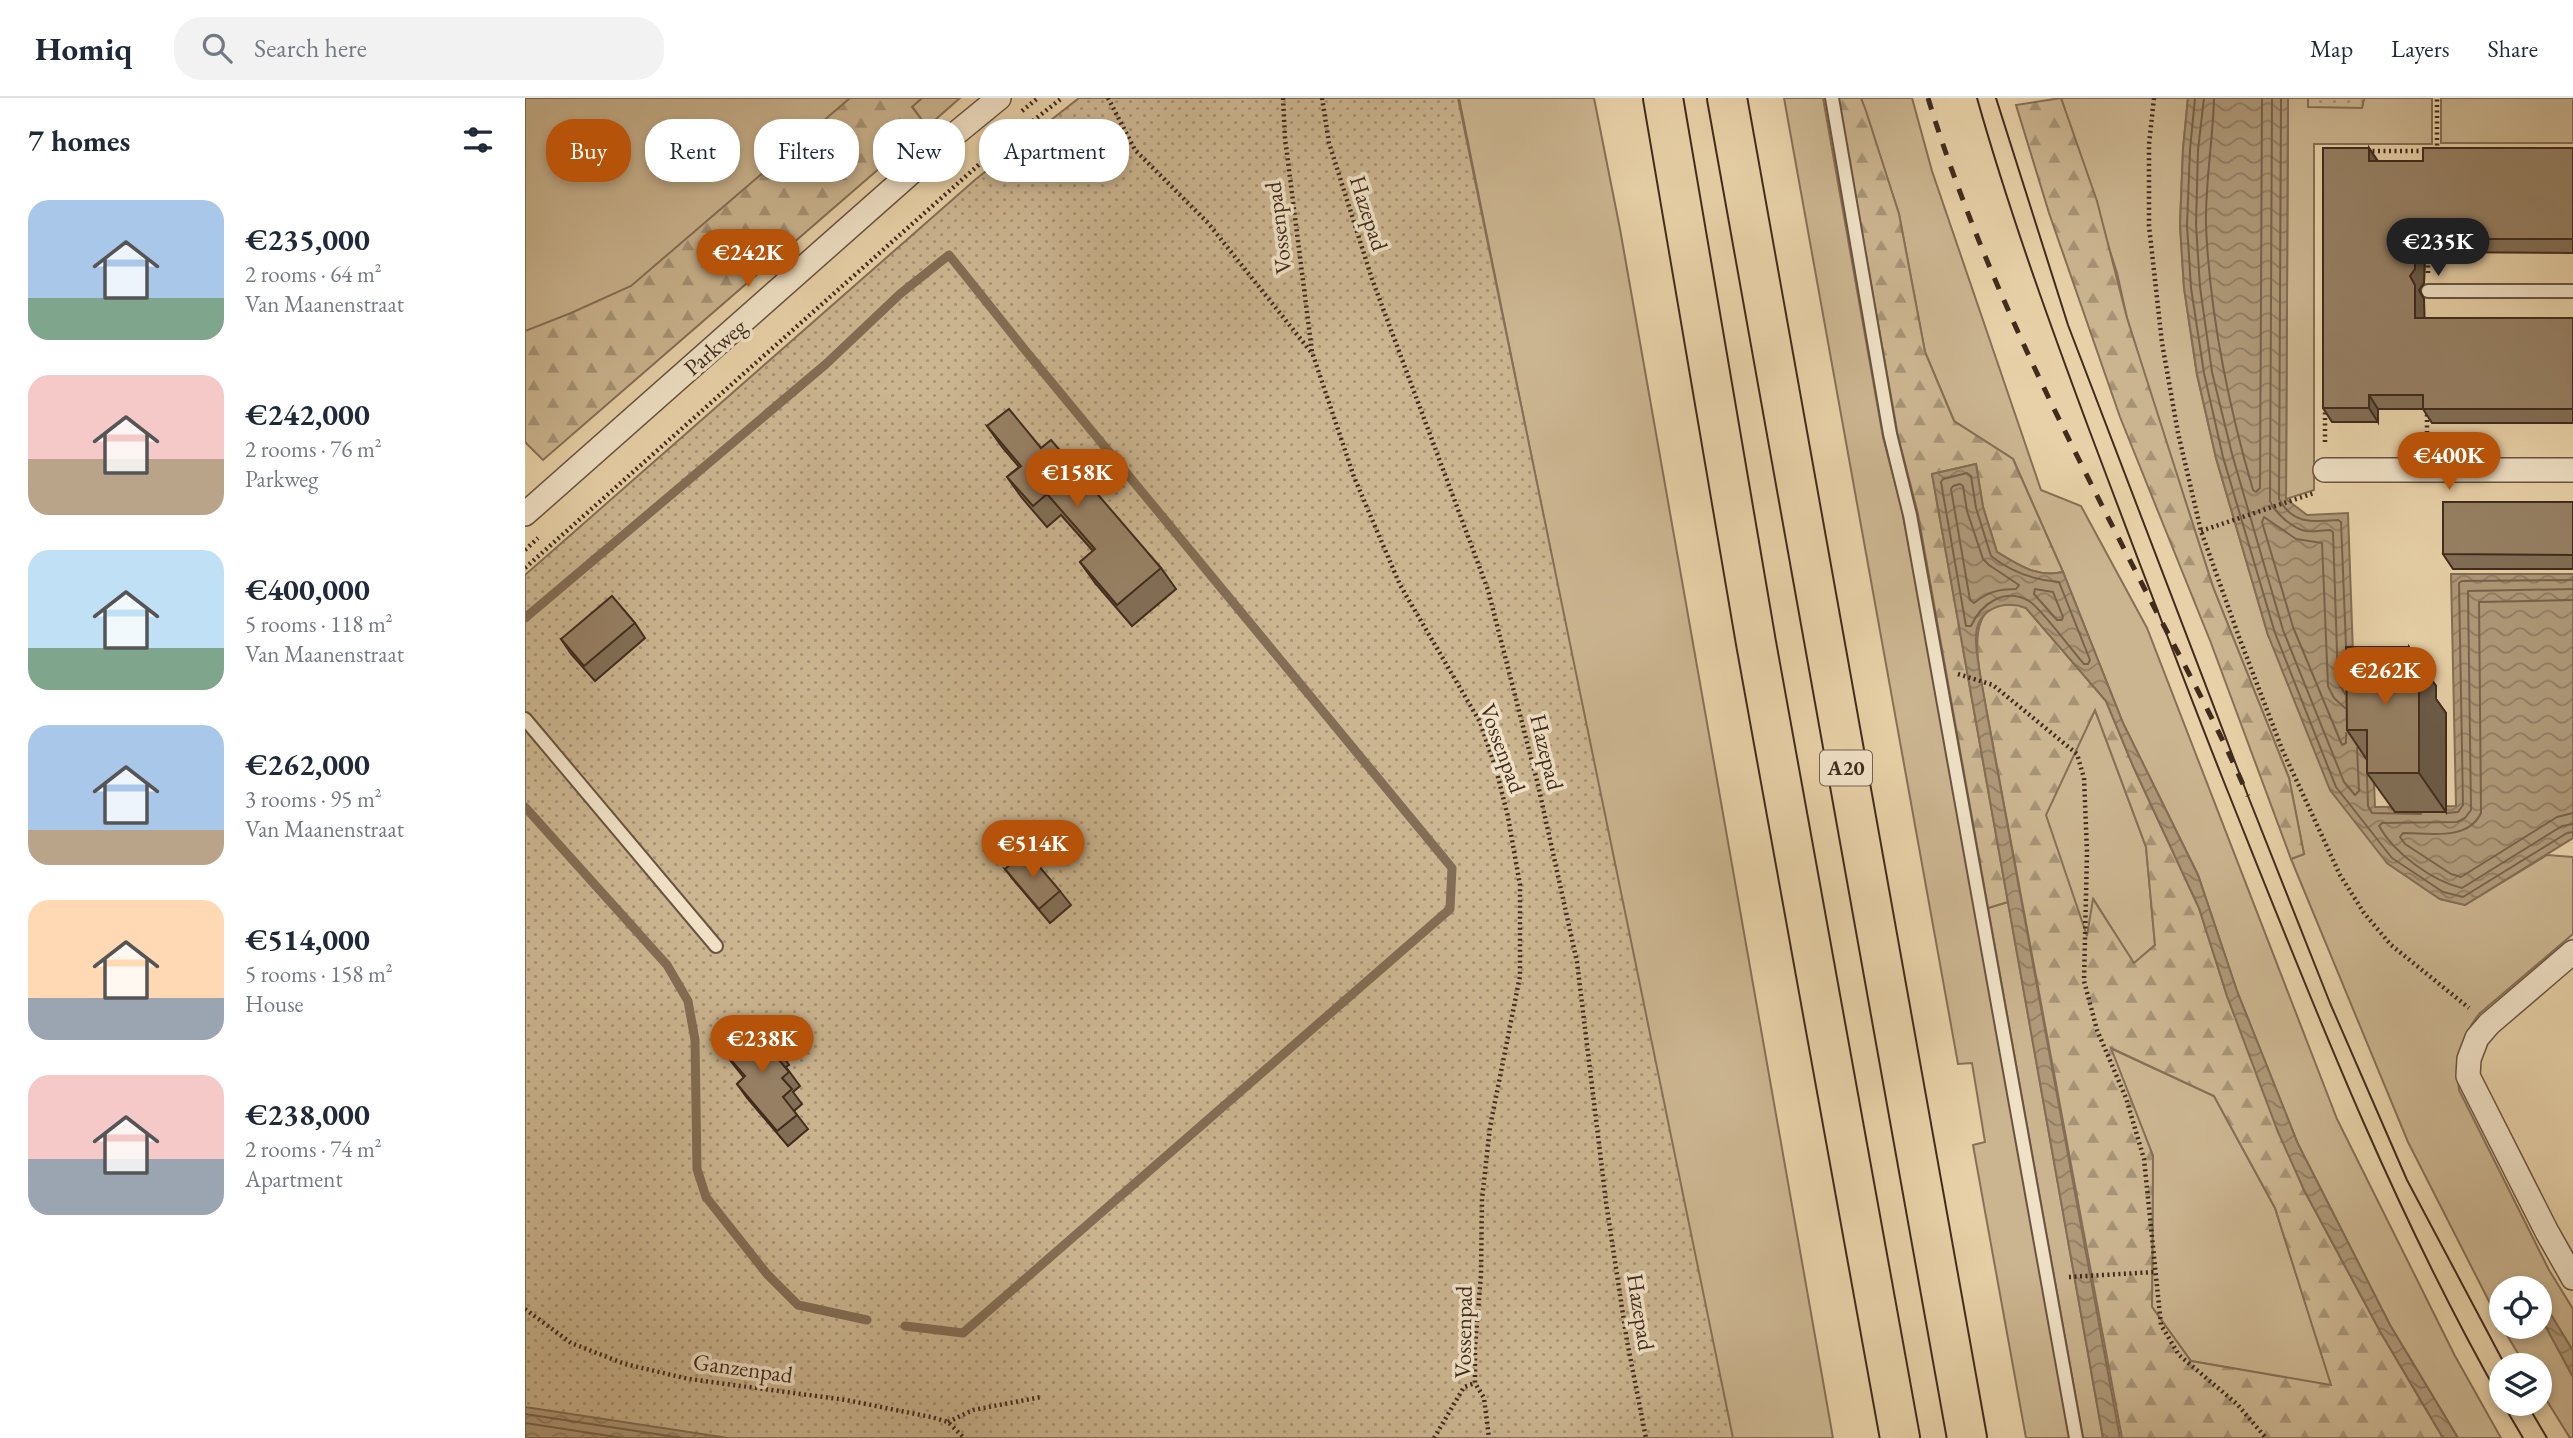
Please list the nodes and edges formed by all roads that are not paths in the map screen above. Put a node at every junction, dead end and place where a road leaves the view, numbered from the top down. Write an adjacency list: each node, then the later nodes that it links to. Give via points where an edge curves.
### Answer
1 (999, 98): 9 (street, Parkweg)
2 (1727, 98): 15 (highway, A20)
3 (1832, 98): 16 (lane)
4 (1663, 102): 14 (highway)
5 (2428, 291): 6 (lane)
6 (2573, 291)
7 (2325, 470): 8 (street)
8 (2573, 470)
9 (525, 514)
10 (525, 719): 11 (lane)
11 (716, 946)
12 (2573, 952): 13 (street, via 2477,1038 2467,1076)
13 (2573, 1278)
14 (1900, 1438)
15 (1967, 1438)
16 (2076, 1438)

